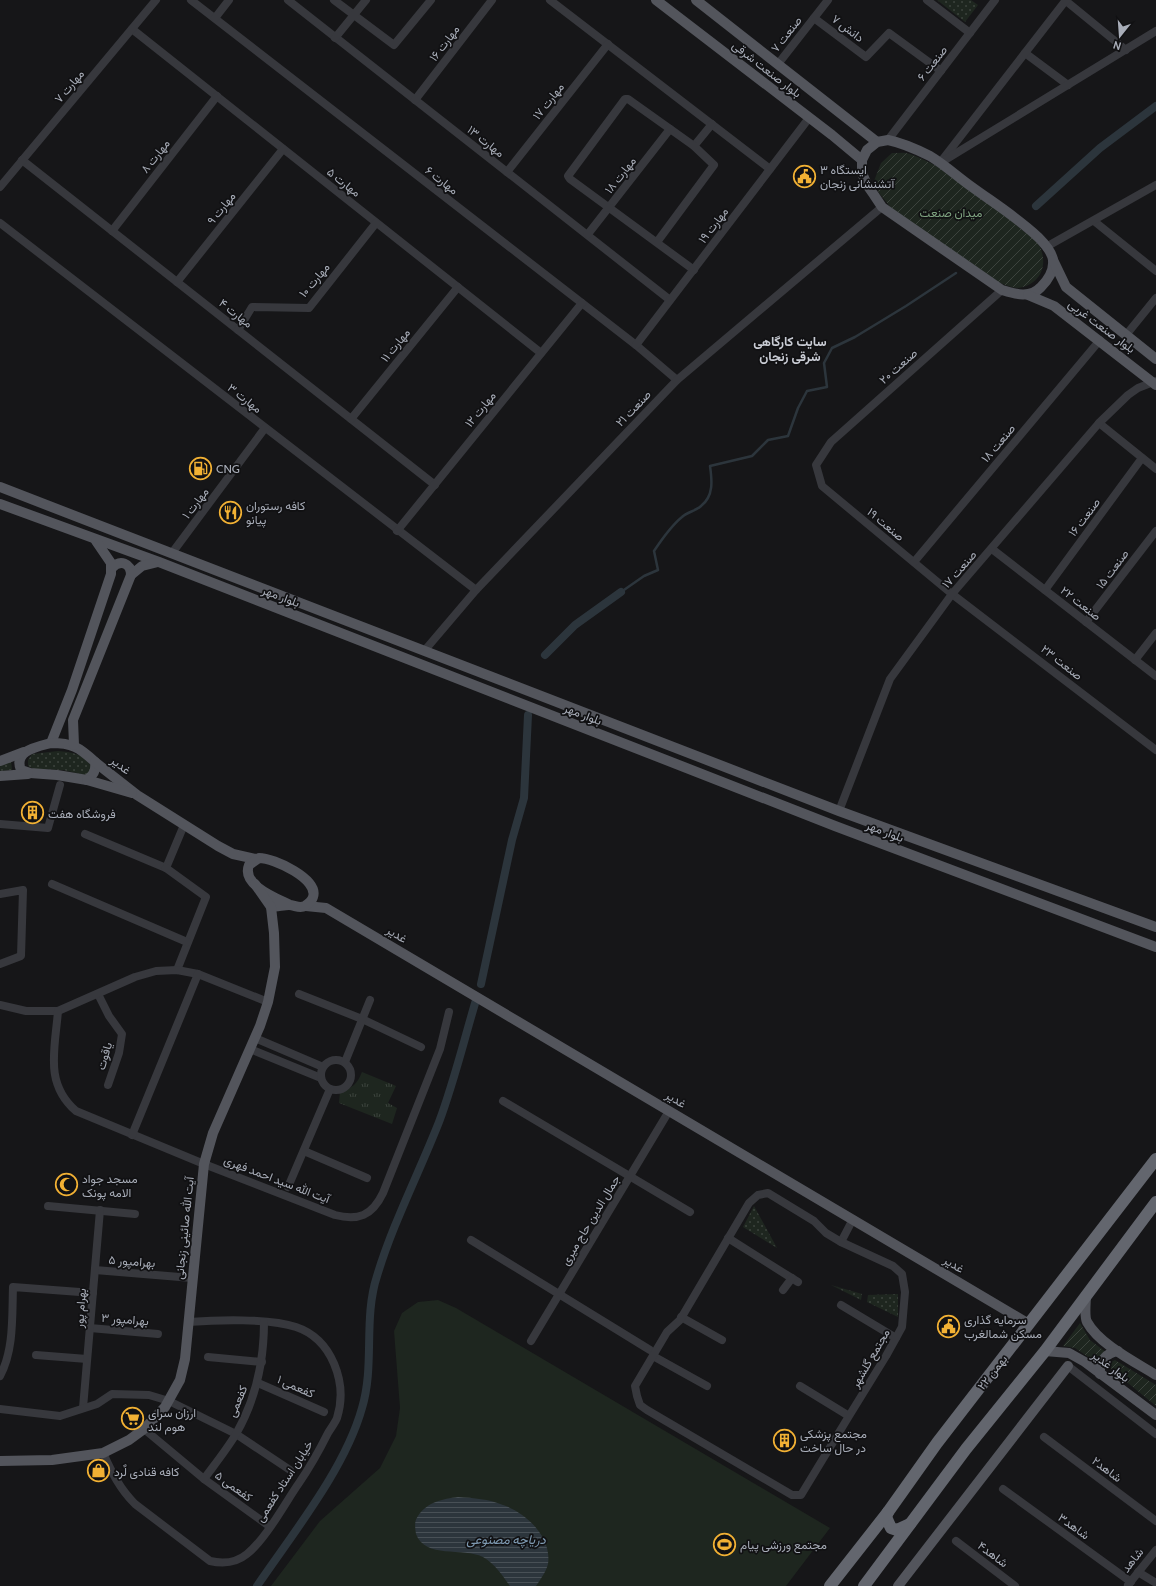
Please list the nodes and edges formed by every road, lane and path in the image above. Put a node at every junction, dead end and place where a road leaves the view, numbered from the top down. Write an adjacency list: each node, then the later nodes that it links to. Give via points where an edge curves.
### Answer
1 (156, 0): 19 (street, مهارت ۷)
2 (191, 0): 17 (street, مهارت ۶)
3 (229, 0): 17 (street)
4 (288, 0): 22 (street, مهارت ۱۳)
5 (334, 0): 16 (street)
6 (366, 0): 16 (street)
7 (431, 0): 16 (street, via 394,45)
8 (492, 0): 30 (street, مهارت ۱۶)
9 (550, 0): 23 (street)
10 (656, 0): 31 (main road, بلوار صنعت شرقی)
11 (696, 0): 26 (main road, بلوار صنعت شرقی)
12 (828, 0): 18 (street, صنعت ۷)
13 (927, 0): 21 (street)
14 (1066, 0): 24 (street); 25 (street)
15 (992, 1): 21 (street, صنعت ۶)
16 (354, 15): 22 (street)
17 (215, 18): 63 (street, مهارت ۶)
18 (814, 18): 26 (street, صنعت ۷); 27 (street, دانش ۷, via 866,57 890,33)
19 (132, 29): 29 (street, مهارت ۵); 38 (street, مهارت ۷)
20 (1156, 31): 24 (street)
21 (970, 33): 27 (street, صنعت ۶)
22 (336, 38): 30 (street, مهارت ۱۳)
23 (608, 44): 32 (street); 42 (street, مهارت ۱۷)
24 (1126, 50): 28 (street)
25 (1025, 53): 28 (street); 40 (street)
26 (778, 64): 35 (main road, بلوار صنعت شرقی)
27 (941, 71): 34 (street, صنعت ۶)
28 (1068, 85): 40 (street)
29 (217, 96): 37 (street, مهارت ۵); 50 (street, مهارت ۸)
30 (415, 100): 42 (street, مهارت ۱۳)
31 (809, 118): 39 (main road, بلوار صنعت شرقی); 41 (street, مهارت ۱۹)
32 (712, 124): 36 (street); 41 (street)
33 (670, 129): 36 (street); 46 (street, مهارت ۱۸); 46 (street, via 628,99 623,102 568,176)
34 (888, 140): 35 (main road); 40 (main road, via 911,146)
35 (877, 142): 39 (main road, via 867,150)
36 (694, 146): 52 (street, via 714,165)
37 (283, 149): 49 (street, مهارت ۵); 57 (street, مهارت ۹)
38 (22, 160): 43 (street, مهارت ۷); 50 (street, مهارت ۴)
39 (862, 160): 45 (main road, via 862,172 867,185)
40 (940, 163): 53 (main road, via 1017,220)
41 (770, 169): 55 (street, مهارت ۱۹)
42 (507, 172): 51 (street, مهارت ۱۳)
43 (0, 187)
44 (1154, 188): 47 (street)
45 (882, 207): 59 (main road); 70 (street, صنعت ۲۱)
46 (609, 208): 51 (street, مهارت ۱۸); 52 (street)
47 (1094, 221): 53 (street); 56 (street)
48 (0, 223): 74 (street, مهارت ۳)
49 (376, 223): 58 (street, مهارت ۵); 64 (street, مهارت ۱۰, via 308,308 252,307)
50 (112, 231): 57 (street, مهارت ۴)
51 (588, 234): 62 (street, مهارت ۱۳)
52 (657, 242): 55 (street)
53 (1046, 247): 54 (main road)
54 (1053, 260): 60 (main road, via 1046,282); 65 (main road, بلوار صنعت غربی, via 1066,287)
55 (694, 270): 62 (street, مهارت ۱۹)
56 (1156, 271)
57 (177, 282): 64 (street, مهارت ۴)
58 (458, 287): 68 (street, مهارت ۵); 72 (street, مهارت ۱۱)
59 (1002, 290): 60 (main road); 76 (street, صنعت ۲۰, via 831,442)
60 (1028, 295): 66 (main road, بلوار صنعت غربی, via 1054,306)
61 (1156, 298): 65 (street)
62 (670, 300): 67 (street, مهارت ۱۹)
63 (582, 303): 67 (street, مهارت ۶); 68 (street, مهارت ۱۲)
64 (238, 330): 72 (street, مهارت ۴)
65 (1126, 335): 69 (main road, بلوار صنعت غربی)
66 (1100, 340): 71 (main road, بلوار صنعت غربی); 87 (street, صنعت ۱۸)
67 (636, 345): 70 (street, مهارت ۶)
68 (541, 353): 78 (street, مهارت ۱۲)
69 (1156, 359)
70 (677, 380): 90 (street, صنعت ۲۱)
71 (1155, 381): 73 (street, صنعت ۱۷, via 1128,395)
72 (351, 419): 78 (street, مهارت ۴)
73 (1099, 422): 75 (street); 84 (street, صنعت ۱۷)
74 (265, 428): 81 (street, مهارت ۳); 85 (street, مهارت ۱)
75 (1142, 458): 77 (street); 91 (street, صنعت ۱۶)
76 (816, 465): 87 (street, صنعت ۱۹, via 822,486)
77 (1156, 469)
78 (435, 485): 81 (street, مهارت ۱۲)
79 (0, 487): 85 (main road, بلوار مهر)
80 (0, 504): 83 (main road, بلوار مهر)
81 (397, 531): 90 (street, مهارت ۳)
82 (1156, 531): 93 (street, صنعت ۱۵)
83 (95, 540): 86 (main road, بلوار مهر); 88 (main road, via 104,550)
84 (992, 549): 91 (street, صنعت ۲۲); 92 (street, صنعت ۱۷)
85 (172, 553): 95 (main road, بلوار مهر)
86 (159, 562): 89 (main road, via 142,566); 99 (main road, بلوار مهر)
87 (914, 562): 92 (street, صنعت ۱۹)
88 (112, 568): 89 (main road, via 116,563 128,564); 100 (main road, via 72,690)
89 (131, 576): 101 (main road, via 73,720)
90 (476, 590): 95 (street, صنعت ۲۱)
91 (1045, 590): 93 (street, صنعت ۲۲)
92 (952, 594): 102 (street, صنعت ۲۳); 111 (street, صنعت ۱۷, via 890,679)
93 (1086, 622): 96 (street, صنعت ۲۲)
94 (1156, 633): 96 (street)
95 (425, 650): 98 (main road, بلوار مهر)
96 (1135, 660): 97 (street, صنعت ۲۲)
97 (1156, 676)
98 (558, 702): 99 (main road); 111 (main road, بلوار مهر)
99 (552, 716): 129 (main road, بلوار مهر)
100 (51, 743): 101 (main road); 103 (main road)
101 (74, 745): 105 (main road, غدیر)
102 (1156, 750)
103 (24, 752): 104 (main road); 106 (main road, via 18,764 21,770)
104 (0, 761)
105 (95, 762): 108 (main road, via 94,774); 110 (main road, غدیر)
106 (30, 773): 107 (main road); 108 (main road)
107 (0, 776)
108 (87, 780): 110 (main road)
109 (60, 785): 112 (street, via 48,828)
110 (137, 795): 113 (main road, غدیر)
111 (839, 811): 127 (main road, بلوار مهر)
112 (0, 824)
113 (184, 825): 115 (main road, غدیر); 117 (street)
114 (85, 834): 117 (street)
115 (233, 854): 116 (main road, غدیر); 118 (main road, آیت الله صائینی زنجانی)
116 (256, 859): 118 (main road, via 250,864); 121 (main road, غدیر, via 264,858 288,867 309,883)
117 (166, 868): 128 (street, via 206,897)
118 (248, 872): 120 (main road, آیت الله صائینی زنجانی)
119 (52, 884): 128 (street)
120 (255, 884): 123 (main road, via 271,896); 125 (main road, آیت الله صائینی زنجانی)
121 (314, 893): 124 (main road); 126 (main road, غدیر)
122 (0, 894): 130 (street, via 23,890 21,956)
123 (290, 905): 124 (main road, غدیر); 125 (main road)
124 (306, 906): 126 (main road, غدیر)
125 (271, 907): 136 (main road, آیت الله صائینی زنجانی, via 275,967)
126 (326, 908): 150 (main road, غدیر)
127 (1156, 927)
128 (187, 942): 131 (street)
129 (1156, 947)
130 (0, 964)
131 (177, 970): 132 (street); 133 (street, via 142,975)
132 (198, 974): 136 (street); 151 (street)
133 (98, 994): 138 (street); 147 (street, یاقوت, via 122,1034 119,1053)
134 (299, 994): 140 (street)
135 (370, 1000): 140 (street)
136 (268, 1002): 141 (main road, آیت الله صائینی زنجانی)
137 (0, 1005): 138 (street, via 26,1012)
138 (58, 1011): 151 (street, آیت الله سید احمد فهری, via 54,1068 59,1092 76,1111)
139 (449, 1012): 154 (street, آیت الله سید احمد فهری, via 440,1049 379,1203 365,1214 348,1218 334,1214)
140 (362, 1019): 142 (street); 144 (street)
141 (255, 1038): 143 (main road, آیت الله صائینی زنجانی); 145 (street)
142 (421, 1047)
143 (250, 1049): 146 (street); 154 (main road, آیت الله صائینی زنجانی, via 214,1133)
144 (345, 1062): 145 (street, via 337,1059); 148 (street, via 351,1069 352,1078 348,1086 339,1090)
145 (322, 1067): 146 (street)
146 (321, 1078): 148 (street, via 324,1085)
147 (108, 1085)
148 (330, 1089): 152 (street)
149 (503, 1101): 155 (street)
150 (669, 1110): 155 (street, جمال الدین حاج میری); 163 (main road, غدیر)
151 (132, 1135): 154 (street, آیت الله سید احمد فهری)
152 (304, 1151): 156 (street); 157 (street)
153 (1156, 1159): 177 (highway, ۲۲ بهمن)
154 (204, 1164): 168 (main road, آیت الله صائینی زنجانی)
155 (630, 1176): 161 (street); 171 (street, جمال الدین حاج میری)
156 (367, 1178)
157 (288, 1187)
158 (1156, 1202): 172 (highway)
159 (48, 1206): 160 (street)
160 (100, 1210): 162 (street); 167 (street, بهرام پور)
161 (690, 1212)
162 (135, 1214)
163 (853, 1219): 166 (street); 177 (main road, غدیر)
164 (728, 1238): 166 (street, مجتمع گلشهر, via 749,1203 758,1195 768,1192 814,1221); 169 (street, via 795,1280); 174 (street)
165 (471, 1240): 171 (street)
166 (840, 1242): 180 (street, مجتمع گلشهر, via 894,1266 902,1274 905,1292 902,1327)
167 (95, 1270): 168 (street, بهرامپور ۵); 170 (street, بهرام پور)
168 (192, 1278): 175 (main road, آیت الله صائینی زنجانی)
169 (783, 1290)
170 (93, 1293): 178 (street, بهرام پور); 193 (street, via 13,1287 10,1345)
171 (559, 1294): 182 (street, جمال الدین حاج میری); 185 (street)
172 (1086, 1294): 183 (highway); 184 (main road, بلوار غدیر, via 1086,1321 1098,1336)
173 (841, 1305): 180 (street)
174 (681, 1317): 181 (street); 185 (street)
175 (188, 1322): 176 (street, خیابان استاد کفعمی); 197 (main road, آیت الله صائینی زنجانی, via 185,1359 180,1380)
176 (264, 1322): 189 (street, کفعمی); 215 (street, خیابان استاد کفعمی, via 297,1327 318,1341 328,1351 339,1375 340,1388 337,1418 316,1458)
177 (1029, 1324): 212 (highway, ۲۲ بهمن, via 937,1443)
178 (90, 1328): 179 (street, بهرامپور ۳); 188 (street, بهرام پور)
179 (158, 1334)
180 (896, 1338): 202 (street, مجتمع گلشهر)
181 (722, 1340)
182 (531, 1341)
183 (1045, 1351): 191 (main road, بلوار غدیر, via 1068,1352); 214 (highway, via 966,1449)
184 (1118, 1351): 191 (main road, via 1104,1358); 192 (main road, بلوار غدیر)
185 (651, 1353): 195 (street); 202 (street, مجتمع گلشهر, via 635,1386 640,1405 792,1495 801,1495)
186 (36, 1354): 188 (street)
187 (208, 1357): 189 (street)
188 (87, 1359): 198 (street, بهرام پور)
189 (262, 1362): 194 (street, کفعمی)
190 (1068, 1366): 205 (street); 223 (main road)
191 (1100, 1374): 201 (main road, بلوار غدیر)
192 (1156, 1375)
193 (0, 1376)
194 (258, 1383): 200 (street, کفعمی ۱); 204 (street, کفعمی)
195 (707, 1386)
196 (800, 1386): 202 (street)
197 (169, 1401): 198 (street, via 149,1395 112,1394 97,1404); 203 (main road, آیت الله صائینی زنجانی); 204 (street)
198 (83, 1408): 199 (street, via 60,1416)
199 (0, 1409)
200 (324, 1412)
201 (1156, 1415)
202 (849, 1416)
203 (144, 1429): 207 (main road, آیت الله صائینی زنجانی); 210 (street, کفعمی ۵)
204 (236, 1434): 209 (street); 210 (street, کفعمی)
205 (1156, 1434)
206 (1044, 1437): 213 (street, شاهد۲)
207 (103, 1453): 208 (main road, آیت الله صائینی زنجانی, via 52,1460); 215 (street, خیابان استاد کفعمی, via 113,1477 124,1493 210,1561 225,1563 240,1559 256,1545)
208 (0, 1461)
209 (290, 1470)
210 (204, 1479): 215 (street, کفعمی ۵)
211 (1003, 1489): 220 (street, شاهد۳)
212 (888, 1512): 214 (highway, via 886,1517 891,1528 897,1530); 221 (highway, ۲۲ بهمن)
213 (1156, 1521)
214 (913, 1523): 222 (highway)
215 (269, 1526)
216 (956, 1541): 224 (street, شاهد۴)
217 (1156, 1550): 218 (street, شاهد)
218 (1138, 1572): 219 (street); 220 (street, شاهد)
219 (1156, 1583)
220 (1129, 1584)
221 (830, 1586)
222 (864, 1586)
223 (898, 1586)
224 (1015, 1586)

